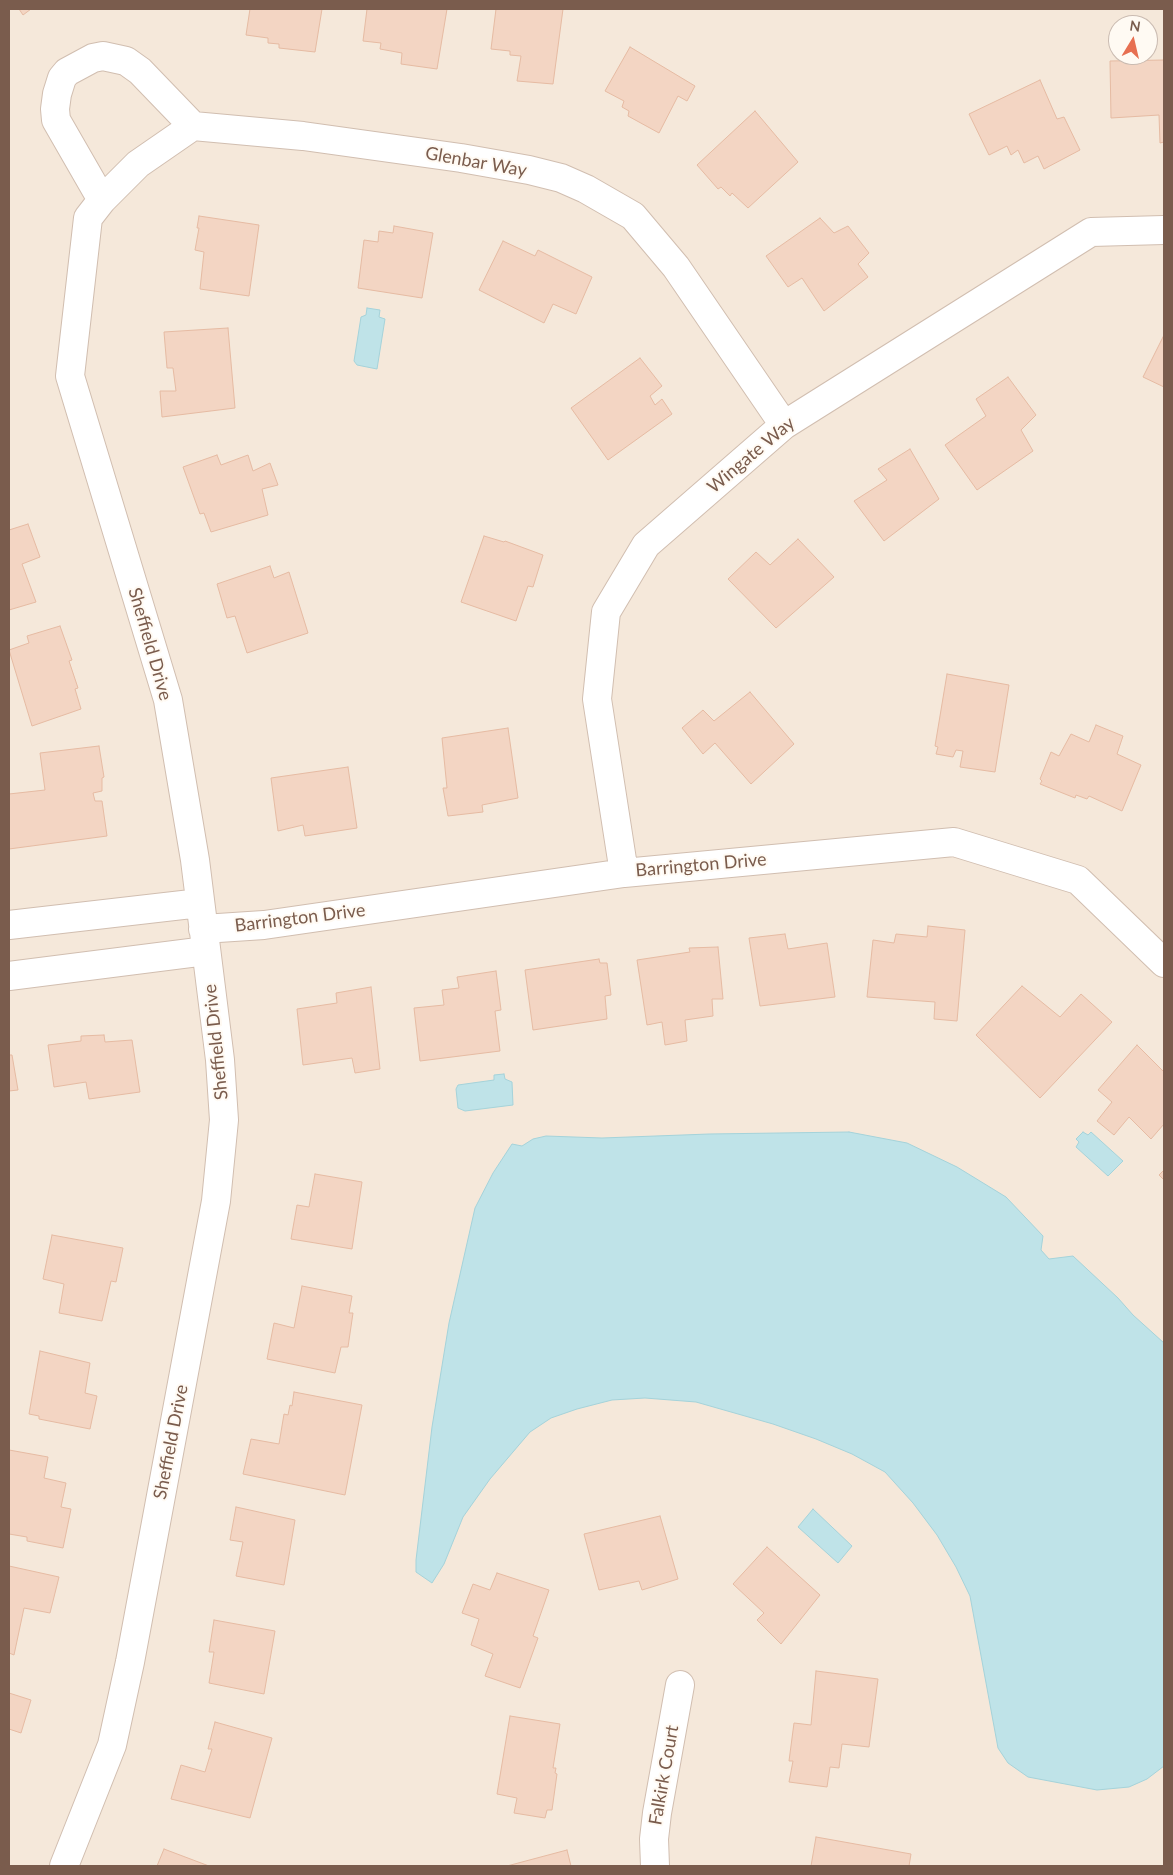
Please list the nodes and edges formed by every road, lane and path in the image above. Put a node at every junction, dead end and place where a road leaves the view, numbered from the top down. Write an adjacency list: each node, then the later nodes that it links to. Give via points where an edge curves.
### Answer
1 (192, 126): 2 (street, via 138,164); 2 (street, via 140,71 126,61 103,56 67,72 57,94 56,120); 4 (street, Glenbar Way, via 303,136 460,158 562,178 586,189 633,216 656,242)
2 (95, 209): 7 (street, Sheffield Drive, via 70,376 168,700)
3 (1164, 230): 4 (street, Wingate Way, via 1091,232)
4 (784, 425): 5 (street, Wingate Way, via 646,545 606,612 597,699)
5 (624, 873): 7 (street, Barrington Drive, via 264,925); 8 (street, Barrington Drive, via 954,842 1078,880)
6 (9, 925): 7 (street)
7 (203, 928): 9 (street); 11 (street, Sheffield Drive, via 223,1092 224,1120 216,1201 112,1745)
8 (1164, 963)
9 (9, 976)
10 (680, 1685): 12 (street, Falkirk Court, via 657,1813)
11 (64, 1866)
12 (655, 1866)

